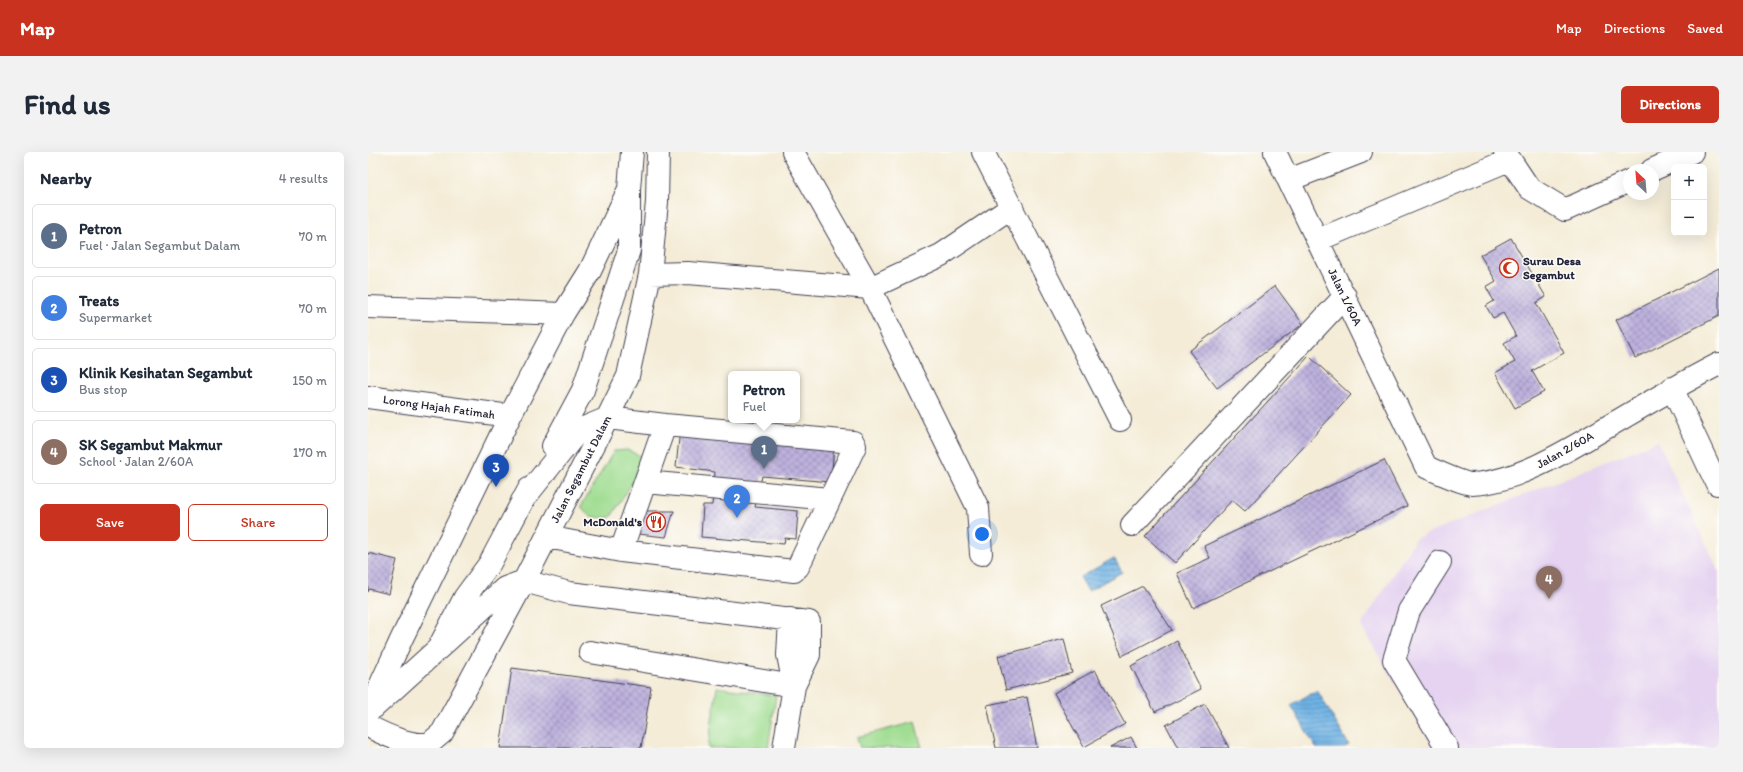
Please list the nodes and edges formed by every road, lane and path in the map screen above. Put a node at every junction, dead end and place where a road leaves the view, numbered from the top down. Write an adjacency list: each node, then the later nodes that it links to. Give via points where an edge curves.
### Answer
1 (632, 152): 12 (street)
2 (658, 152): 15 (street, Jalan Segambut Dalam, via 657,202)
3 (793, 152): 16 (street)
4 (983, 152): 13 (street)
5 (1275, 152): 10 (street, Jalan 1/60A)
6 (1361, 152): 10 (street)
7 (1692, 152): 9 (street)
8 (1507, 156): 11 (street, via 1529,188 1565,210); 14 (street)
9 (1659, 167)
10 (1288, 180): 14 (street, Jalan 1/60A)
11 (1623, 184)
12 (629, 189): 19 (street, via 590,271); 31 (street, via 629,250 583,390)
13 (1012, 207): 16 (street, via 940,254); 25 (street)
14 (1318, 240): 17 (street, Jalan 1/60A)
15 (650, 274): 16 (street, via 688,273); 24 (street, Jalan Segambut Dalam, via 628,376)
16 (870, 288): 35 (street, via 978,508)
17 (1345, 296): 27 (street, Jalan 1/60A); 32 (street)
18 (368, 307): 19 (street)
19 (562, 314): 23 (street)
20 (1719, 364): 21 (street, Jalan 2/60A)
21 (1672, 388): 27 (street, Jalan 2/60A, via 1571,448 1527,470 1497,480 1470,484 1426,467); 29 (street)
22 (368, 397): 23 (street, Lorong Hajah Fatimah)
23 (510, 416): 41 (street)
24 (608, 418): 26 (street); 31 (street, via 579,430); 33 (street, Jalan Segambut Dalam)
25 (1120, 420)
26 (665, 425): 28 (street); 30 (street, via 853,442 855,446)
27 (1415, 442)
28 (645, 482): 30 (street); 34 (street)
29 (1717, 484)
30 (830, 499): 34 (street, via 794,571)
31 (522, 501): 38 (street, via 490,563 465,597)
32 (1132, 525)
33 (547, 537): 34 (street); 37 (street, Jalan Segambut Dalam)
34 (621, 551)
35 (981, 554)
36 (1440, 562): 44 (street, via 1409,611 1394,660)
37 (524, 581): 38 (street, via 505,588); 40 (street, via 569,593 799,620 788,655); 42 (street, Jalan Segambut Dalam, via 442,733 429,743 415,745 387,736)
38 (438, 649): 41 (street)
39 (590, 652): 40 (street)
40 (794, 686): 43 (street)
41 (368, 712)
42 (368, 726)
43 (784, 748)
44 (1447, 748)

